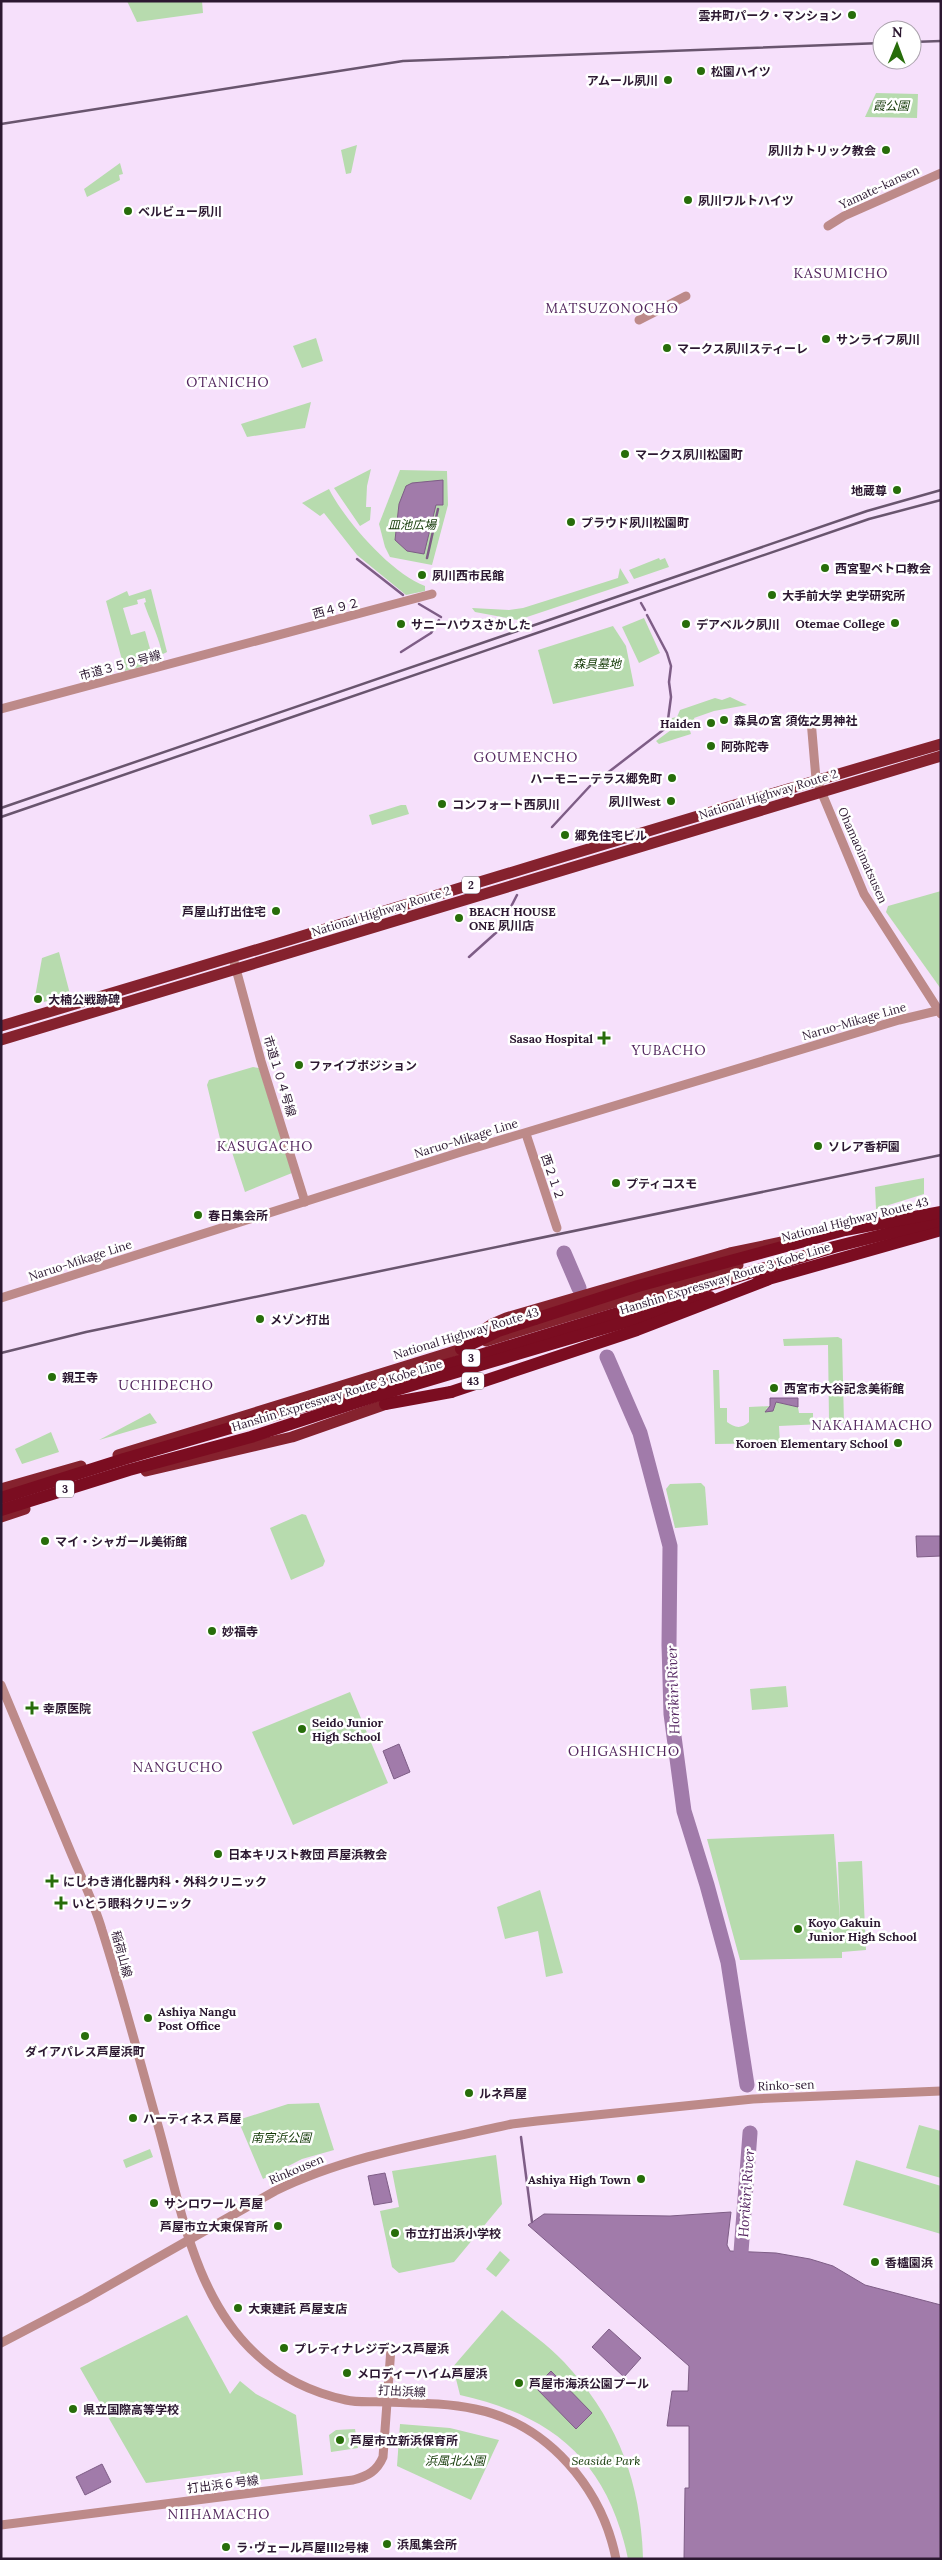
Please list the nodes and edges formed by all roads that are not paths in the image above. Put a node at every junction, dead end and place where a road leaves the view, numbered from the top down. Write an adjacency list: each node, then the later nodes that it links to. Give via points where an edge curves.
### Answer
1 (941, 173): 2 (street, Yamate-kansen)
2 (828, 226)
3 (686, 296): 4 (street)
4 (639, 320)
5 (432, 594): 6 (street, 西４９２)
6 (246, 645): 7 (street, 市道３５９号線)
7 (1, 709)
8 (811, 720): 11 (street, Ohamaoimatsusen)
9 (941, 744): 11 (highway, National Highway Route 2 / 2)
10 (941, 756): 12 (highway, National Highway Route 2 / 2)
11 (816, 779): 12 (street, Ohamaoimatsusen); 13 (highway, National Highway Route 2 / 2)
12 (821, 792): 13 (highway, National Highway Route 2 / 2); 14 (street, Ohamaoimatsusen, via 864,894)
13 (234, 963): 15 (highway, National Highway Route 2 / 2); 16 (highway, National Highway Route 2 / 2, via 224,974); 18 (street, 市道１０４号線)
14 (940, 1012): 17 (street, Naruo-Mikage Line, via 890,1023)
15 (1, 1026)
16 (1, 1040)
17 (526, 1134): 18 (street, Naruo-Mikage Line); 22 (street, 西２１２)
18 (305, 1202): 25 (street, Naruo-Mikage Line)
19 (941, 1212): 21 (highway, National Highway Route 43); 26 (highway, bridge, via 845,1230 638,1286 498,1331)
20 (941, 1220): 29 (highway, Hanshin Expressway Route 3 Kobe Line / 3, via 825,1250)
21 (879, 1227): 26 (highway, National Highway Route 43, via 772,1254); 26 (highway, via 800,1238 730,1253 588,1293 492,1324)
22 (557, 1228)
23 (941, 1232): 24 (highway, Hanshin Expressway Route 3 Kobe Line / 3); 27 (highway, 43, via 841,1259 704,1303 500,1374)
24 (767, 1280): 27 (highway, bridge, via 655,1324 451,1392); 30 (highway, Hanshin Expressway Route 3 Kobe Line / 3, bridge)
25 (1, 1298)
26 (455, 1351): 28 (highway, National Highway Route 43)
27 (385, 1404): 31 (highway, 43, via 292,1437 134,1474)
28 (1, 1489)
29 (1, 1498)
30 (1, 1510)
31 (1, 1517)
32 (1, 1685): 34 (street, 稲荷山線, via 102,1927)
33 (941, 2091): 34 (street, Rinko-sen, via 753,2099 512,2124 365,2158 314,2174 275,2191)
34 (191, 2239): 35 (street); 37 (street, 打出浜線, via 216,2307 237,2336 268,2364 322,2393 348,2400)
35 (1, 2343)
36 (391, 2348): 37 (street, 打出浜６号線)
37 (387, 2402): 38 (street, 打出浜６号線, via 383,2456 379,2466 362,2478); 39 (street, 打出浜線, via 477,2410 517,2425 542,2440 572,2467 596,2501 607,2524)
38 (1, 2525)
39 (616, 2559)

